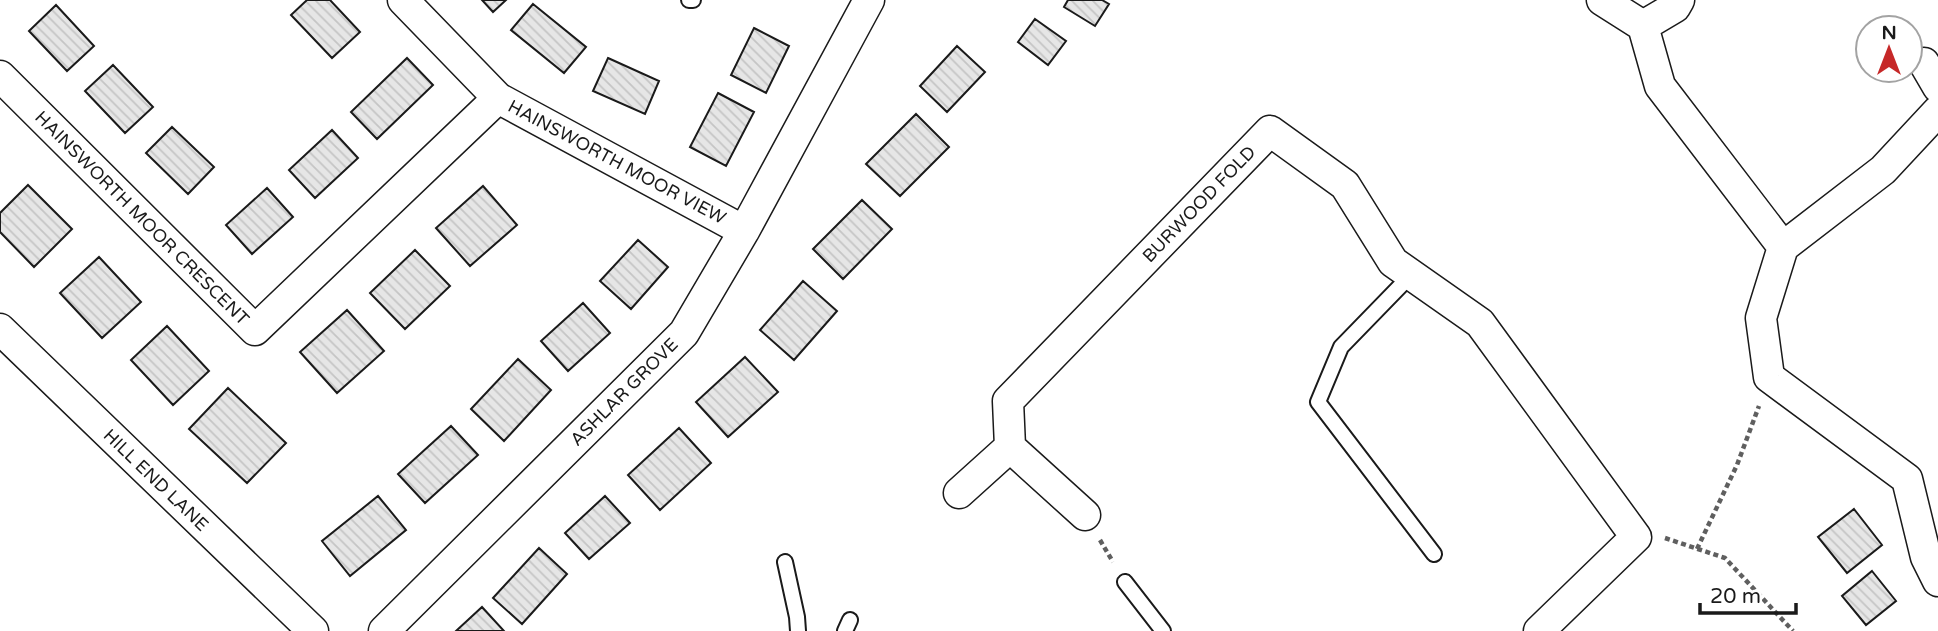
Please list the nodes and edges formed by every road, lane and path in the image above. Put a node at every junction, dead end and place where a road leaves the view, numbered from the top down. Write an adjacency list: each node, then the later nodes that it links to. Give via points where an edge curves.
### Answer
1 (403, 0): 7 (street, HAINSWORTH MOOR VIEW)
2 (869, 0): 9 (street, ASHLAR GROVE)
3 (1602, 0): 5 (street)
4 (1679, 0): 5 (street)
5 (1643, 26): 10 (street, via 1660,86)
6 (0, 76): 7 (street, HAINSWORTH MOOR CRESCENT, via 255,330)
7 (498, 98): 9 (street, HAINSWORTH MOOR VIEW)
8 (1938, 111): 10 (street, via 1884,170)
9 (744, 231): 25 (street, ASHLAR GROVE, via 684,333)
10 (1783, 247): 13 (street, via 1761,318)
11 (1411, 275): 14 (street, BURWOOD FOLD, via 1393,262 1345,186 1270,131 1008,401); 17 (street, BURWOOD FOLD, via 1480,323); 19 (lane, via 1342,347 1318,402)
12 (0, 329): 24 (street, HILL END LANE)
13 (1769, 377): 18 (path, via 1737,465); 21 (street, via 1907,479 1926,557)
14 (1010, 447): 15 (street); 16 (street)
15 (959, 493)
16 (1085, 515): 22 (path)
17 (1636, 537): 18 (path, via 1659,536); 23 (street)
18 (1697, 549): 28 (path, via 1725,558)
19 (1434, 554)
20 (785, 562): 26 (lane)
21 (1938, 581)
22 (1125, 582): 27 (lane)
23 (1546, 629)
24 (313, 631)
25 (384, 631)
26 (798, 631)
27 (1163, 631)
28 (1793, 631)

